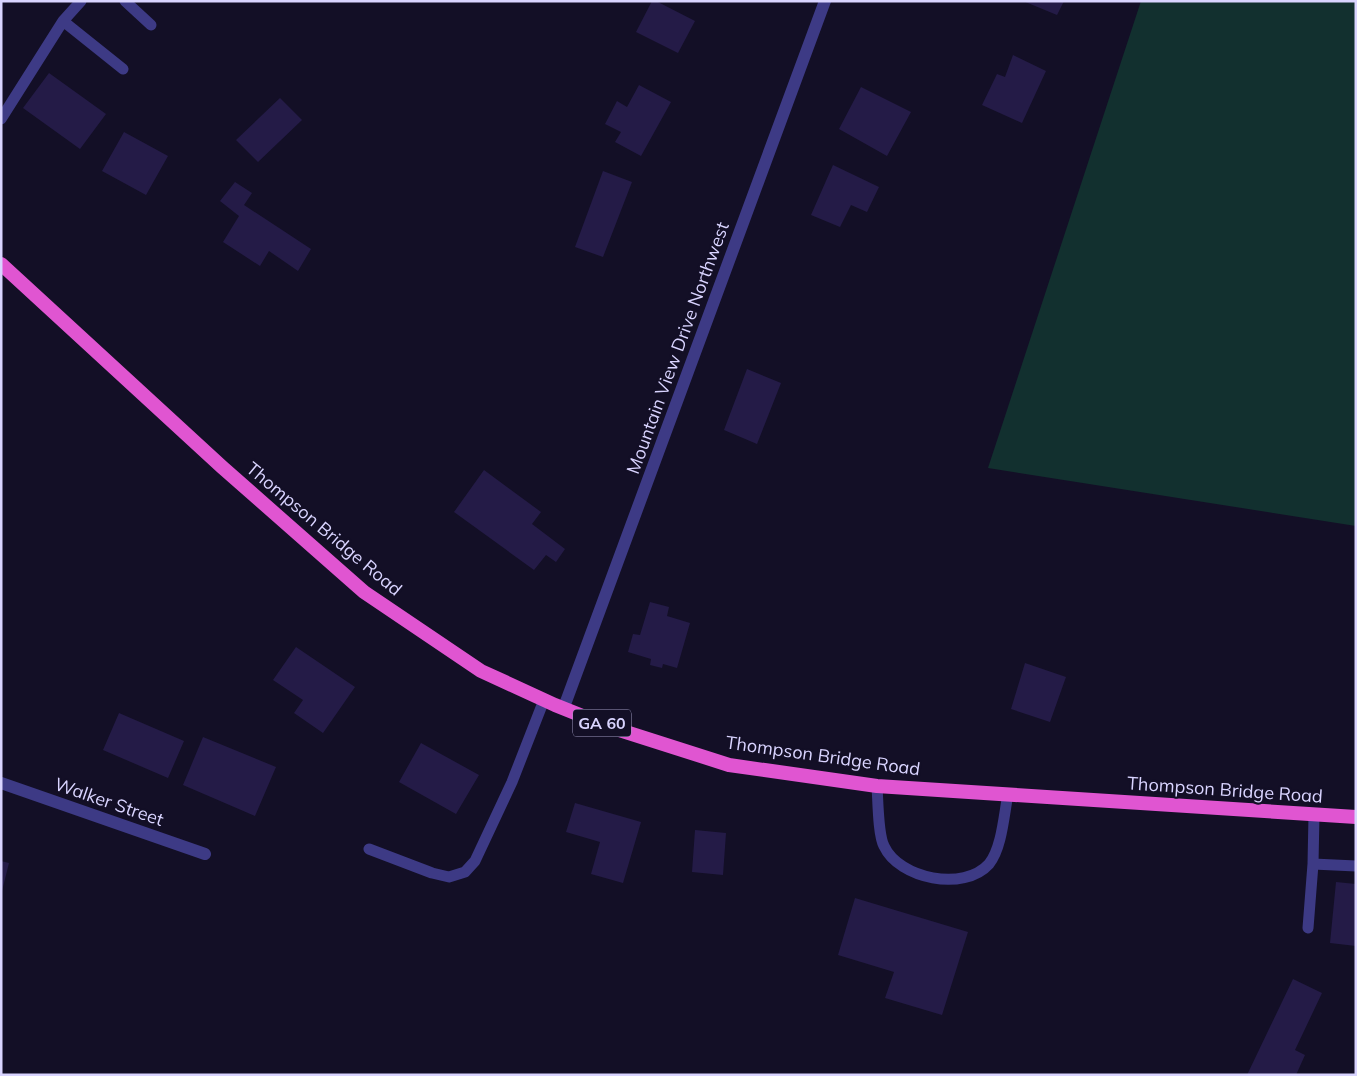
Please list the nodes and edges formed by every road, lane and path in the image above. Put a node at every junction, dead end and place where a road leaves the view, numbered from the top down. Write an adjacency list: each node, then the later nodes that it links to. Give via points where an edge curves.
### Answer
1 (81, 1): 4 (lane)
2 (124, 1): 5 (lane)
3 (825, 1): 10 (street, Mountain View Drive Northwest)
4 (63, 21): 6 (lane); 7 (lane)
5 (151, 25)
6 (124, 69)
7 (1, 119)
8 (1, 264): 9 (highway, Thompson Bridge Road / GA 60, via 364,592 481,671)
9 (544, 700): 10 (highway, Thompson Bridge Road / GA 60); 16 (lane, via 512,782 475,860 465,872 449,876 432,873)
10 (564, 707): 12 (highway, Thompson Bridge Road / GA 60, via 610,727 729,765)
11 (1, 783): 17 (street, Walker Street)
12 (877, 786): 13 (highway, Thompson Bridge Road / GA 60); 13 (lane, via 883,844 893,861 910,872 954,880 973,875 989,863 1000,838)
13 (1008, 794): 14 (highway, Thompson Bridge Road / GA 60)
14 (1314, 814): 15 (highway, Thompson Bridge Road / GA 60); 18 (lane)
15 (1356, 817)
16 (369, 849)
17 (205, 854)
18 (1313, 864): 19 (lane); 20 (lane)
19 (1356, 866)
20 (1308, 928)

